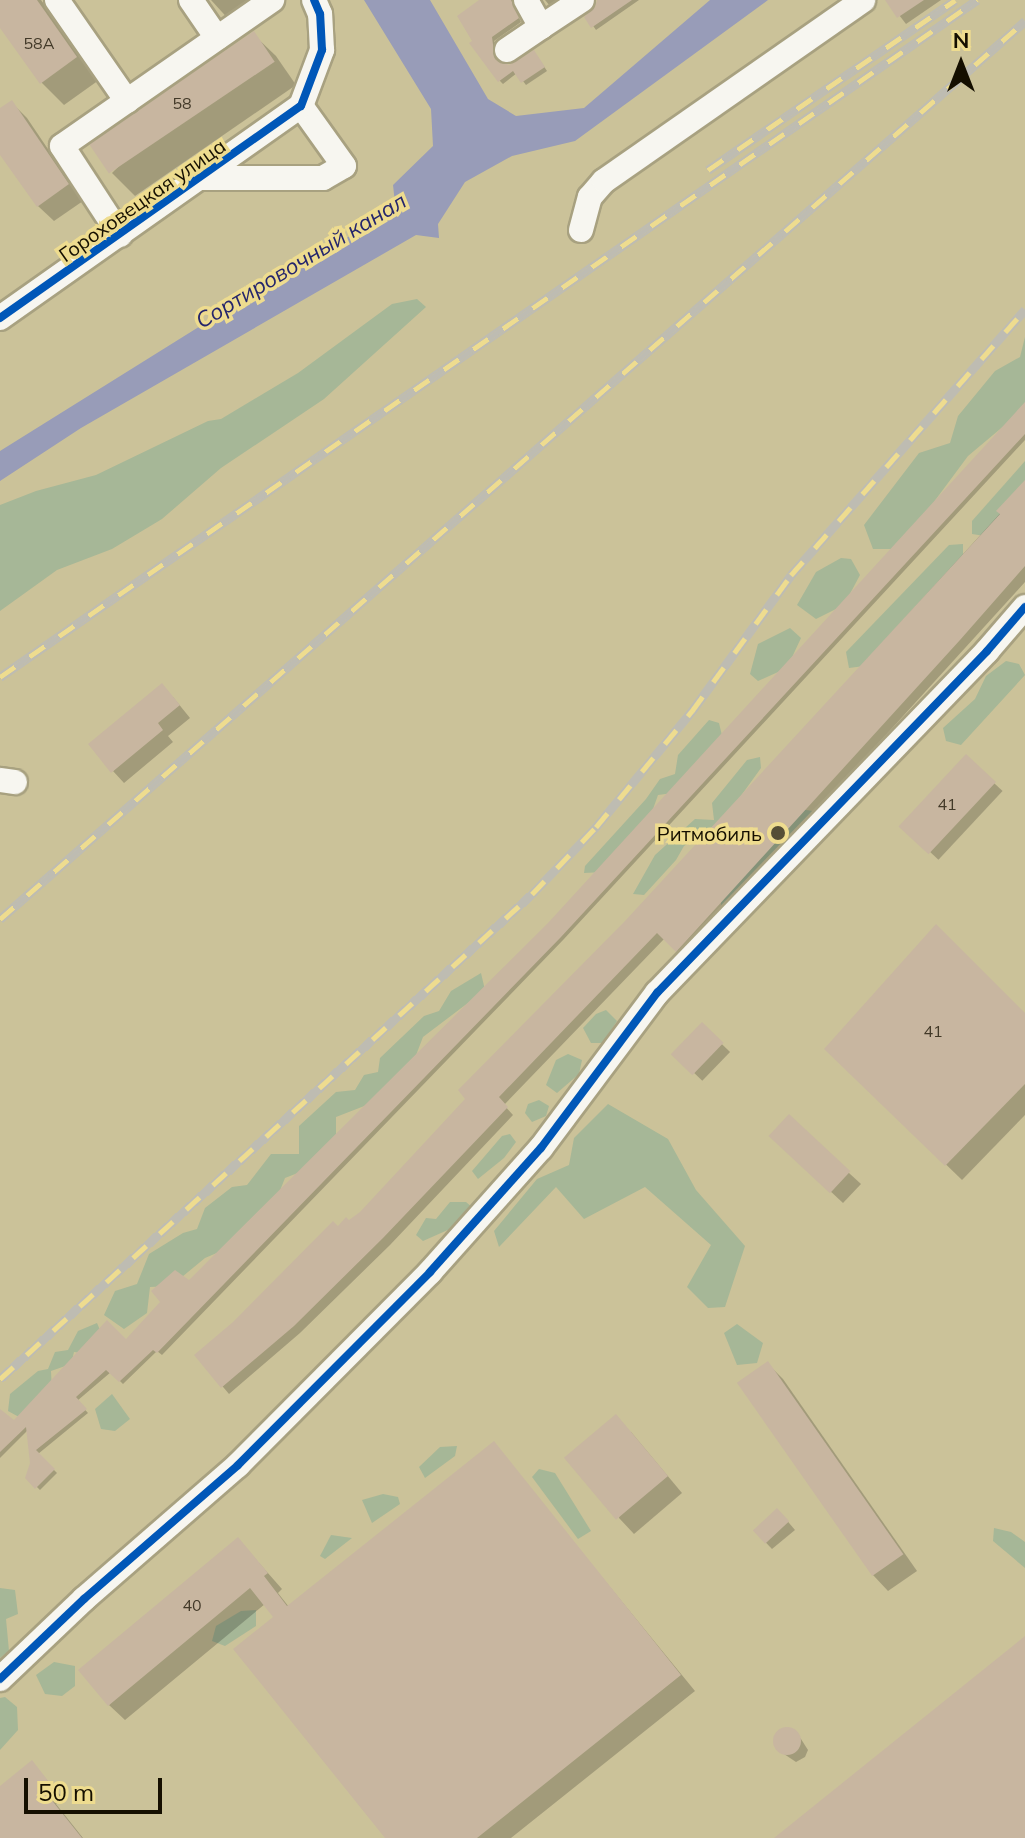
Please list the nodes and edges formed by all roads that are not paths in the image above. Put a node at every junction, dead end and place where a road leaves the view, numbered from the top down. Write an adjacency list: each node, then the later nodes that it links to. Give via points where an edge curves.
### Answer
1 (57, 0): 11 (street)
2 (191, 0): 9 (street)
3 (272, 0): 9 (street)
4 (314, 0): 12 (street, via 322,50)
5 (526, 0): 8 (street)
6 (582, 0): 8 (street)
7 (863, 0): 14 (street, via 604,181 590,197)
8 (541, 27): 10 (street)
9 (217, 38): 11 (street)
10 (507, 50)
11 (127, 101): 15 (street, via 62,146)
12 (301, 106): 13 (street, Гороховецкая улица); 13 (street, via 344,166 323,178)
13 (202, 178): 15 (street, Гороховецкая улица)
14 (581, 230)
15 (120, 235): 16 (street, Гороховецкая улица)
16 (0, 318)
17 (1025, 607): 18 (street, via 657,993 541,1148 430,1272 238,1465)
18 (0, 1679)

